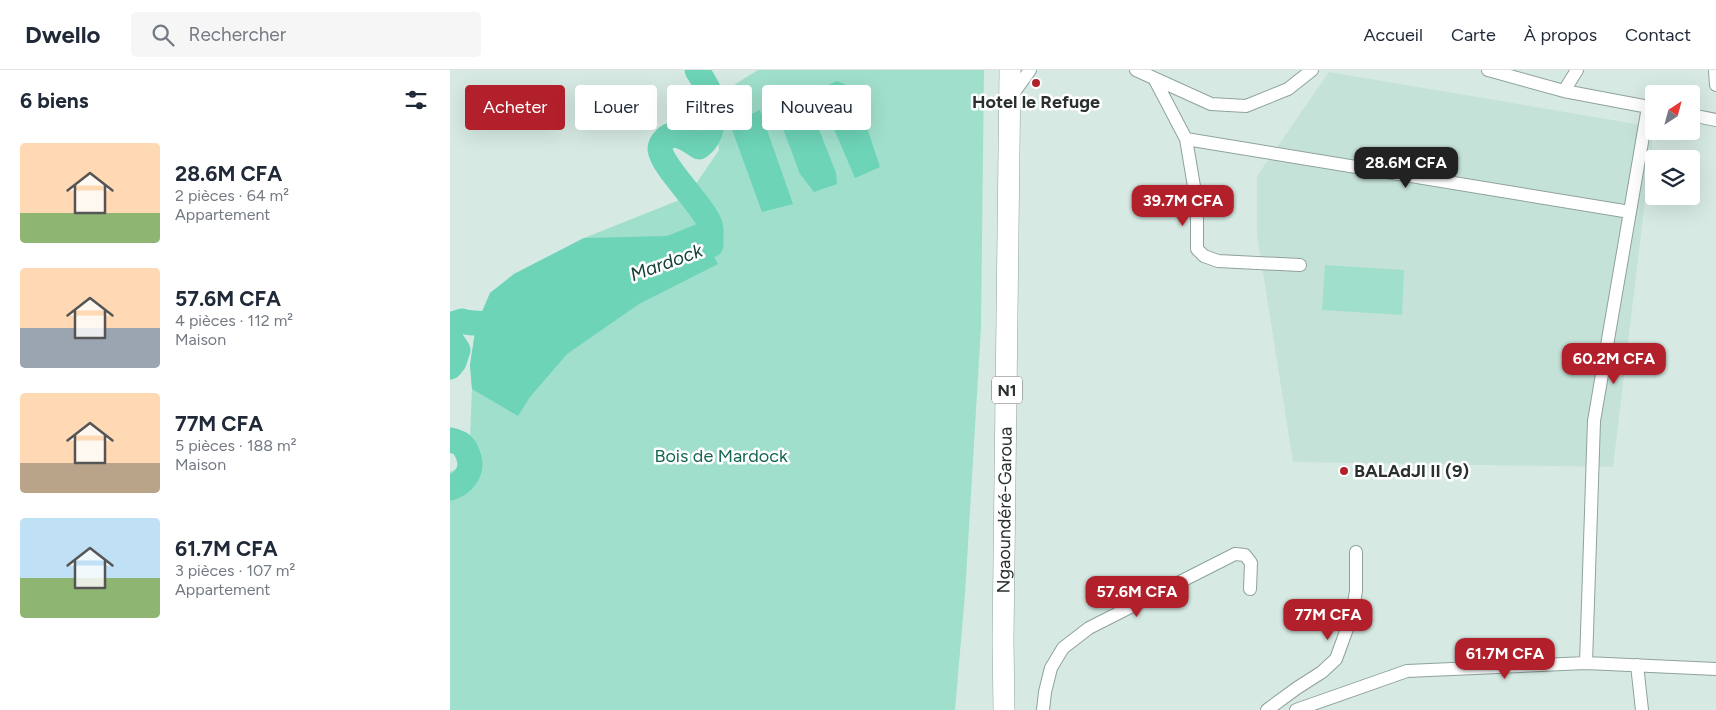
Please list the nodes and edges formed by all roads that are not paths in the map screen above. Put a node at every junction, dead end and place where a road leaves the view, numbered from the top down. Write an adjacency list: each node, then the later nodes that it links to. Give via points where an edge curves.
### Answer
1 (1010, 70): 11 (highway, Ngaoundéré-Garoua / N1)
2 (1030, 70): 11 (street)
3 (1136, 70): 8 (street)
4 (1312, 70): 8 (street, via 1288,89 1246,106 1211,104)
5 (1488, 70): 10 (street)
6 (1577, 70): 10 (street)
7 (1715, 70): 9 (street)
8 (1155, 80): 16 (street)
9 (1716, 85)
10 (1564, 91): 12 (street)
11 (1010, 98): 26 (highway, Ngaoundéré-Garoua / N1)
12 (1645, 107)
13 (1700, 117): 14 (street)
14 (1716, 120)
15 (1645, 138): 17 (street)
16 (1186, 139): 17 (street); 18 (street, via 1197,204 1197,249 1204,256 1218,261)
17 (1630, 212): 21 (street, via 1594,421)
18 (1300, 265)
19 (1356, 552): 28 (street, via 1352,615 1336,659)
20 (1250, 589): 27 (street, via 1251,563 1244,555 1234,554 1089,628 1063,648 1051,668)
21 (1586, 663): 22 (street); 25 (street, via 1407,671)
22 (1637, 665): 23 (street); 29 (street)
23 (1711, 669): 24 (street)
24 (1716, 679)
25 (1299, 709)
26 (1004, 710)
27 (1043, 710)
28 (1267, 710)
29 (1642, 710)

